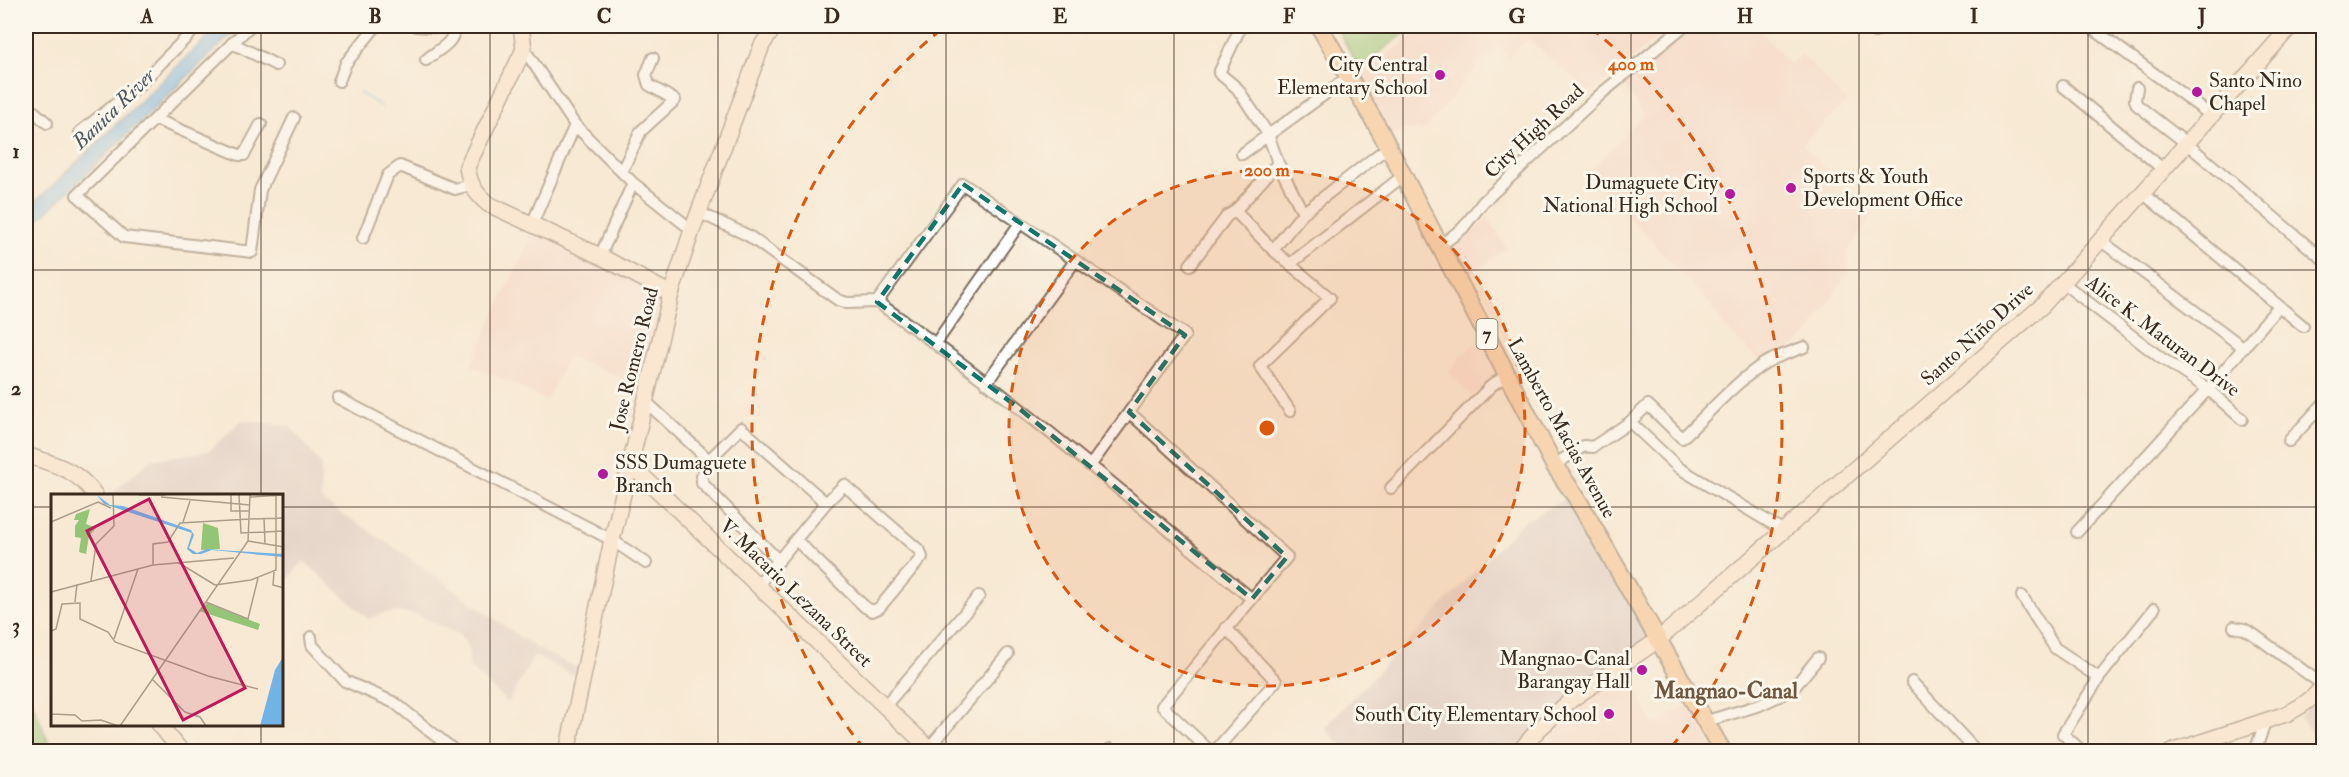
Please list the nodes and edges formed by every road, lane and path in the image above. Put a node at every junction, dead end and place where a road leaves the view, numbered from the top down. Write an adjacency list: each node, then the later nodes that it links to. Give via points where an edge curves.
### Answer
1 (198, 26): 33 (street, via 136,88)
2 (250, 26): 16 (street)
3 (376, 26): 23 (street, via 346,63)
4 (416, 26): 5 (street)
5 (456, 26): 20 (street, via 453,39)
6 (521, 26): 18 (street)
7 (769, 26): 17 (street)
8 (775, 26): 17 (street, Jose Romero Road)
9 (1241, 26): 34 (street, via 1219,73 1237,88)
10 (1319, 26): 22 (main road, Lamberto Macias Avenue / 7)
11 (1684, 26): 53 (street, City High Road, via 1602,93)
12 (1869, 26): 13 (street, via 1875,32)
13 (1883, 26)
14 (2291, 26): 27 (street, Santo Niño Drive)
15 (2096, 32): 27 (street)
16 (232, 43): 21 (street); 28 (street)
17 (762, 45): 46 (street, Jose Romero Road)
18 (524, 50): 32 (street); 43 (street, via 467,167)
19 (653, 58): 40 (street, via 646,75 650,85 675,100 641,131)
20 (426, 60)
21 (276, 65)
22 (1350, 76): 34 (street); 36 (main road, Lamberto Macias Avenue / 7)
23 (339, 81)
24 (2063, 86): 39 (street)
25 (2138, 88): 35 (street, via 2137,105)
26 (26, 107): 30 (street)
27 (2212, 116): 35 (street, Santo Niño Drive)
28 (155, 118): 29 (street, via 77,195 124,237 252,252 260,190); 31 (street, via 239,155 248,151)
29 (294, 118)
30 (47, 123)
31 (261, 124)
32 (575, 125): 40 (street); 48 (street)
33 (80, 132)
34 (1268, 134): 37 (street); 38 (street)
35 (2187, 144): 39 (street, Santo Niño Drive); 56 (street)
36 (1388, 147): 41 (main road, Lamberto Macias Avenue / 7); 47 (street)
37 (1242, 154)
38 (1278, 163): 45 (street); 47 (street)
39 (2164, 170): 44 (street, Santo Niño Drive)
40 (622, 171): 42 (street)
41 (1403, 176): 53 (main road, Lamberto Macias Avenue / 7); 58 (street)
42 (633, 183): 50 (street); 55 (street)
43 (471, 185): 48 (street, via 488,204); 51 (street, via 455,189 400,166 388,175)
44 (2144, 194): 52 (street, Santo Niño Drive); 63 (street)
45 (1234, 211): 54 (street); 59 (street)
46 (698, 212): 50 (street, Jose Romero Road); 62 (street, via 750,236 838,300)
47 (1304, 213): 54 (street)
48 (532, 224): 55 (street)
49 (1020, 224): 57 (street); 62 (street, via 963,184); 65 (street)
50 (692, 230): 61 (street, Jose Romero Road)
51 (363, 238)
52 (2100, 240): 60 (street, Santo Niño Drive); 67 (street)
53 (1440, 246): 68 (main road, Lamberto Macias Avenue / 7)
54 (1274, 250): 58 (street)
55 (600, 256): 61 (street)
56 (2324, 260)
57 (1075, 261): 69 (street); 75 (street, via 1185,335)
58 (1290, 264): 74 (street, via 1330,298 1260,366)
59 (1190, 265)
60 (2063, 283): 70 (street, Alice K. Maturan Drive); 87 (street, Santo Niño Drive, via 2043,305)
61 (671, 294): 72 (street, Jose Romero Road)
62 (877, 302): 65 (street)
63 (2279, 306): 64 (street); 67 (street)
64 (2303, 326)
65 (936, 343): 69 (street)
66 (1804, 347): 77 (street, via 1767,362 1734,387 1682,438 1648,405)
67 (2244, 348): 70 (street)
68 (1508, 374): 82 (main road, Lamberto Macias Avenue / 7); 84 (street, via 1491,386)
69 (986, 383): 83 (street)
70 (2208, 389): 76 (street, Alice K. Maturan Drive); 88 (street)
71 (338, 398): 89 (street)
72 (644, 400): 80 (street); 81 (street, Jose Romero Road)
73 (2324, 404): 78 (street)
74 (1290, 411)
75 (1129, 412): 83 (street); 96 (street, via 1287,557)
76 (2242, 419)
77 (1630, 422): 82 (street, via 1593,447 1584,446); 87 (street, via 1679,468)
78 (2289, 441)
79 (26, 455): 85 (street, via 63,467 85,481)
80 (709, 460): 86 (street, via 741,428); 91 (street, via 702,483)
81 (631, 465): 89 (street, Jose Romero Road); 93 (street, V. Macario Lezana Street)
82 (1554, 465): 101 (main road, Lamberto Macias Avenue / 7)
83 (1090, 466): 96 (street)
84 (1390, 488)
85 (94, 494)
86 (826, 503): 90 (street); 90 (street, via 844,485 920,551 922,557 879,608 872,611)
87 (1784, 531): 101 (street, Santo Niño Drive)
88 (2077, 532)
89 (612, 540): 92 (street); 114 (street, Jose Romero Road)
90 (796, 540): 91 (street)
91 (779, 561): 93 (street)
92 (646, 563)
93 (758, 585): 107 (street, V. Macario Lezana Street)
94 (979, 596): 107 (street)
95 (2022, 596): 104 (street, via 2055,648)
96 (1252, 599): 99 (street)
97 (2154, 609): 104 (street)
98 (2234, 627): 106 (street, via 2244,629)
99 (1226, 628): 115 (street, via 1276,681); 115 (street, via 1162,706)
100 (311, 637): 113 (street, via 312,645 345,681 395,703)
101 (1658, 640): 108 (main road, Lamberto Macias Avenue / 7); 116 (street, Santo Niño Drive, via 1572,699)
102 (1008, 654): 111 (street)
103 (1818, 658): 108 (street, via 1792,690 1760,705)
104 (2100, 678): 119 (street, via 2063,734)
105 (1912, 682): 118 (street)
106 (2323, 685): 109 (street, via 2301,707)
107 (885, 706): 111 (street, V. Macario Lezana Street)
108 (1707, 721): 117 (main road, Lamberto Macias Avenue / 7)
109 (2265, 722): 120 (street); 121 (street)
110 (161, 726): 112 (street)
111 (926, 749)
112 (182, 752)
113 (456, 752)
114 (567, 752)
115 (1213, 752)
116 (1519, 752)
117 (1723, 752)
118 (1977, 752)
119 (2083, 752)
120 (2171, 752)
121 (2255, 752)

